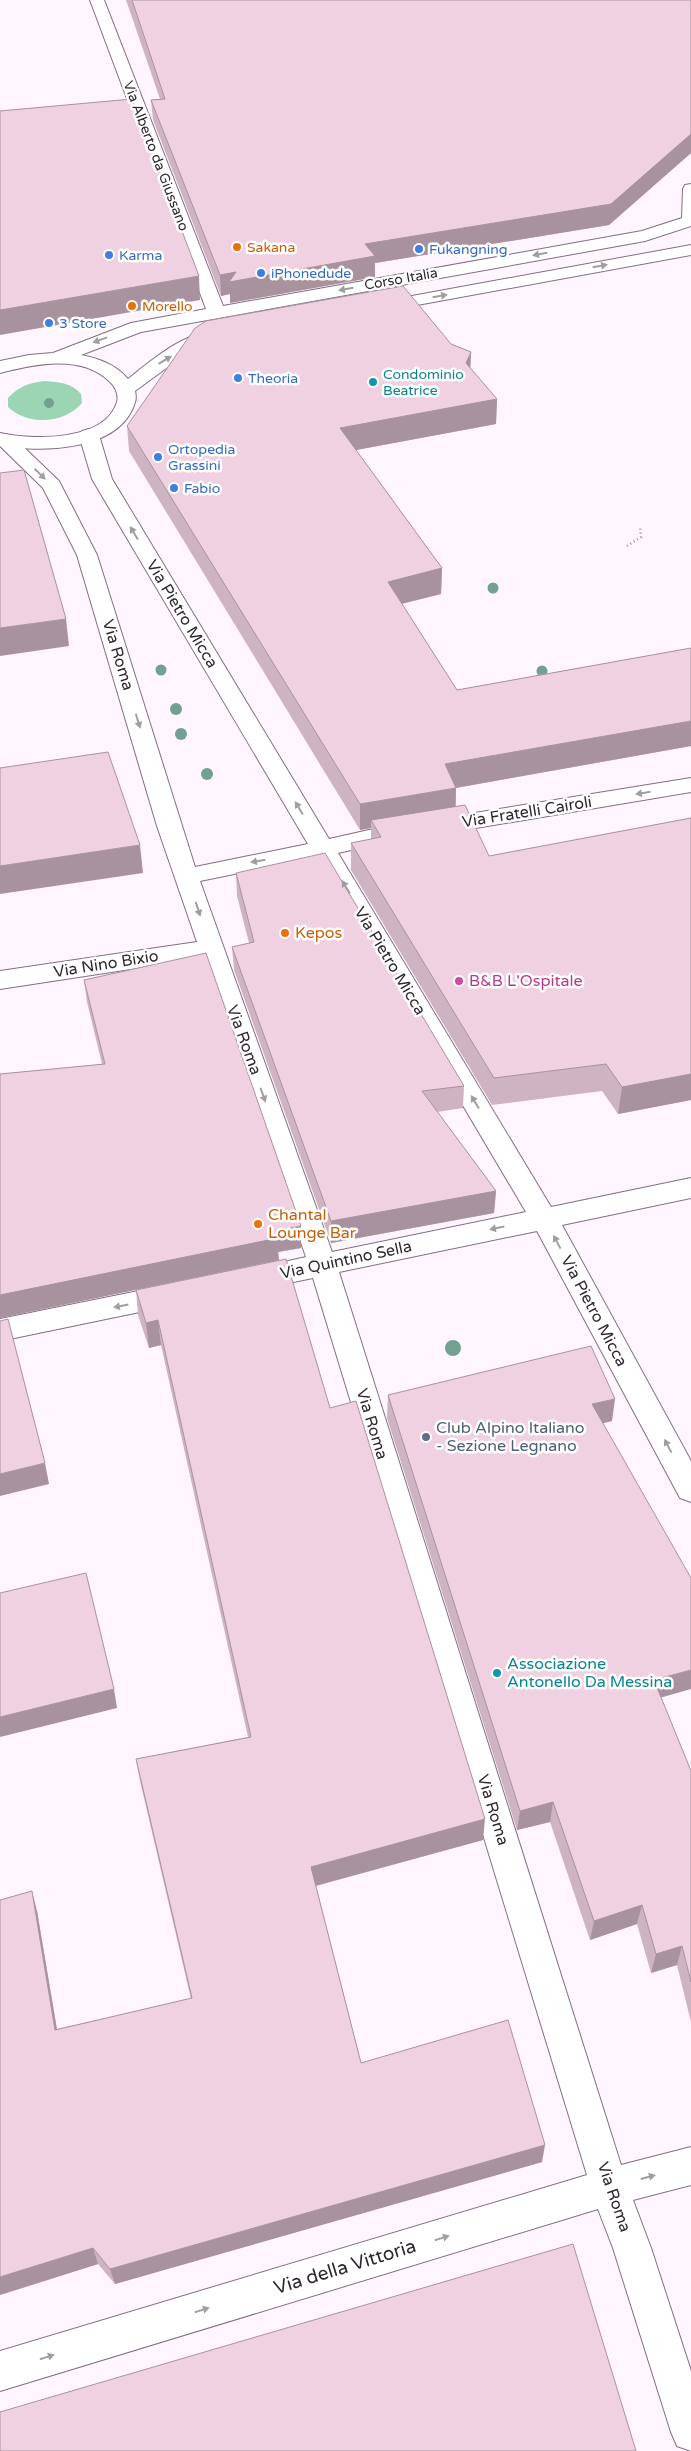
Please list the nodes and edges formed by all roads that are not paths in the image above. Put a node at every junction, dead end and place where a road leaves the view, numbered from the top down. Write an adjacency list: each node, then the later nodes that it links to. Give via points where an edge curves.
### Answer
1 (97, 0): 6 (street, Via Alberto da Giussano)
2 (691, 189): 3 (street)
3 (690, 221): 6 (street, Corso Italia, one-way to 6, via 645,236)
4 (691, 250): 5 (street, Corso Italia, one-way to 4)
5 (364, 310)
6 (216, 312): 8 (street, Corso Italia, one-way to 8, via 138,327)
7 (230, 334): 10 (street, one-way to 7, via 161,362 202,339)
8 (56, 358): 9 (street, via 34,359); 10 (street, via 80,360 101,367 117,377)
9 (0, 367)
10 (126, 389): 11 (street, via 126,402 121,414)
11 (89, 435): 12 (street, via 48,444); 14 (street, Via Pietro Micca, one-way to 11, via 102,479)
12 (3, 440): 15 (street, Via Roma, one-way to 15, via 52,485 87,555 169,826)
13 (691, 785): 14 (street, Via Fratelli Cairoli, one-way to 14, via 369,838)
14 (324, 850): 15 (street, Via Fratelli Cairoli, one-way to 15, via 212,869); 19 (street, Via Pietro Micca, one-way to 14)
15 (188, 877): 16 (street, Via Roma, one-way to 16)
16 (211, 948): 17 (street, Via Nino Bixio); 20 (street, Via Roma, one-way to 20)
17 (0, 980)
18 (691, 1188): 19 (street, Via Quintino Sella)
19 (544, 1218): 20 (street, Via Quintino Sella, one-way to 20); 24 (street, Via Pietro Micca, one-way to 19)
20 (323, 1265): 21 (street, Via Quintino Sella); 26 (street, Via Roma)
21 (225, 1285)
22 (196, 1291): 23 (street, one-way to 23)
23 (0, 1330)
24 (691, 1489)
25 (691, 2166): 26 (street, Via della Vittoria, one-way to 25)
26 (609, 2187): 27 (street, Via della Vittoria, one-way to 26); 28 (street, Via Roma)
27 (0, 2371)
28 (691, 2432)

